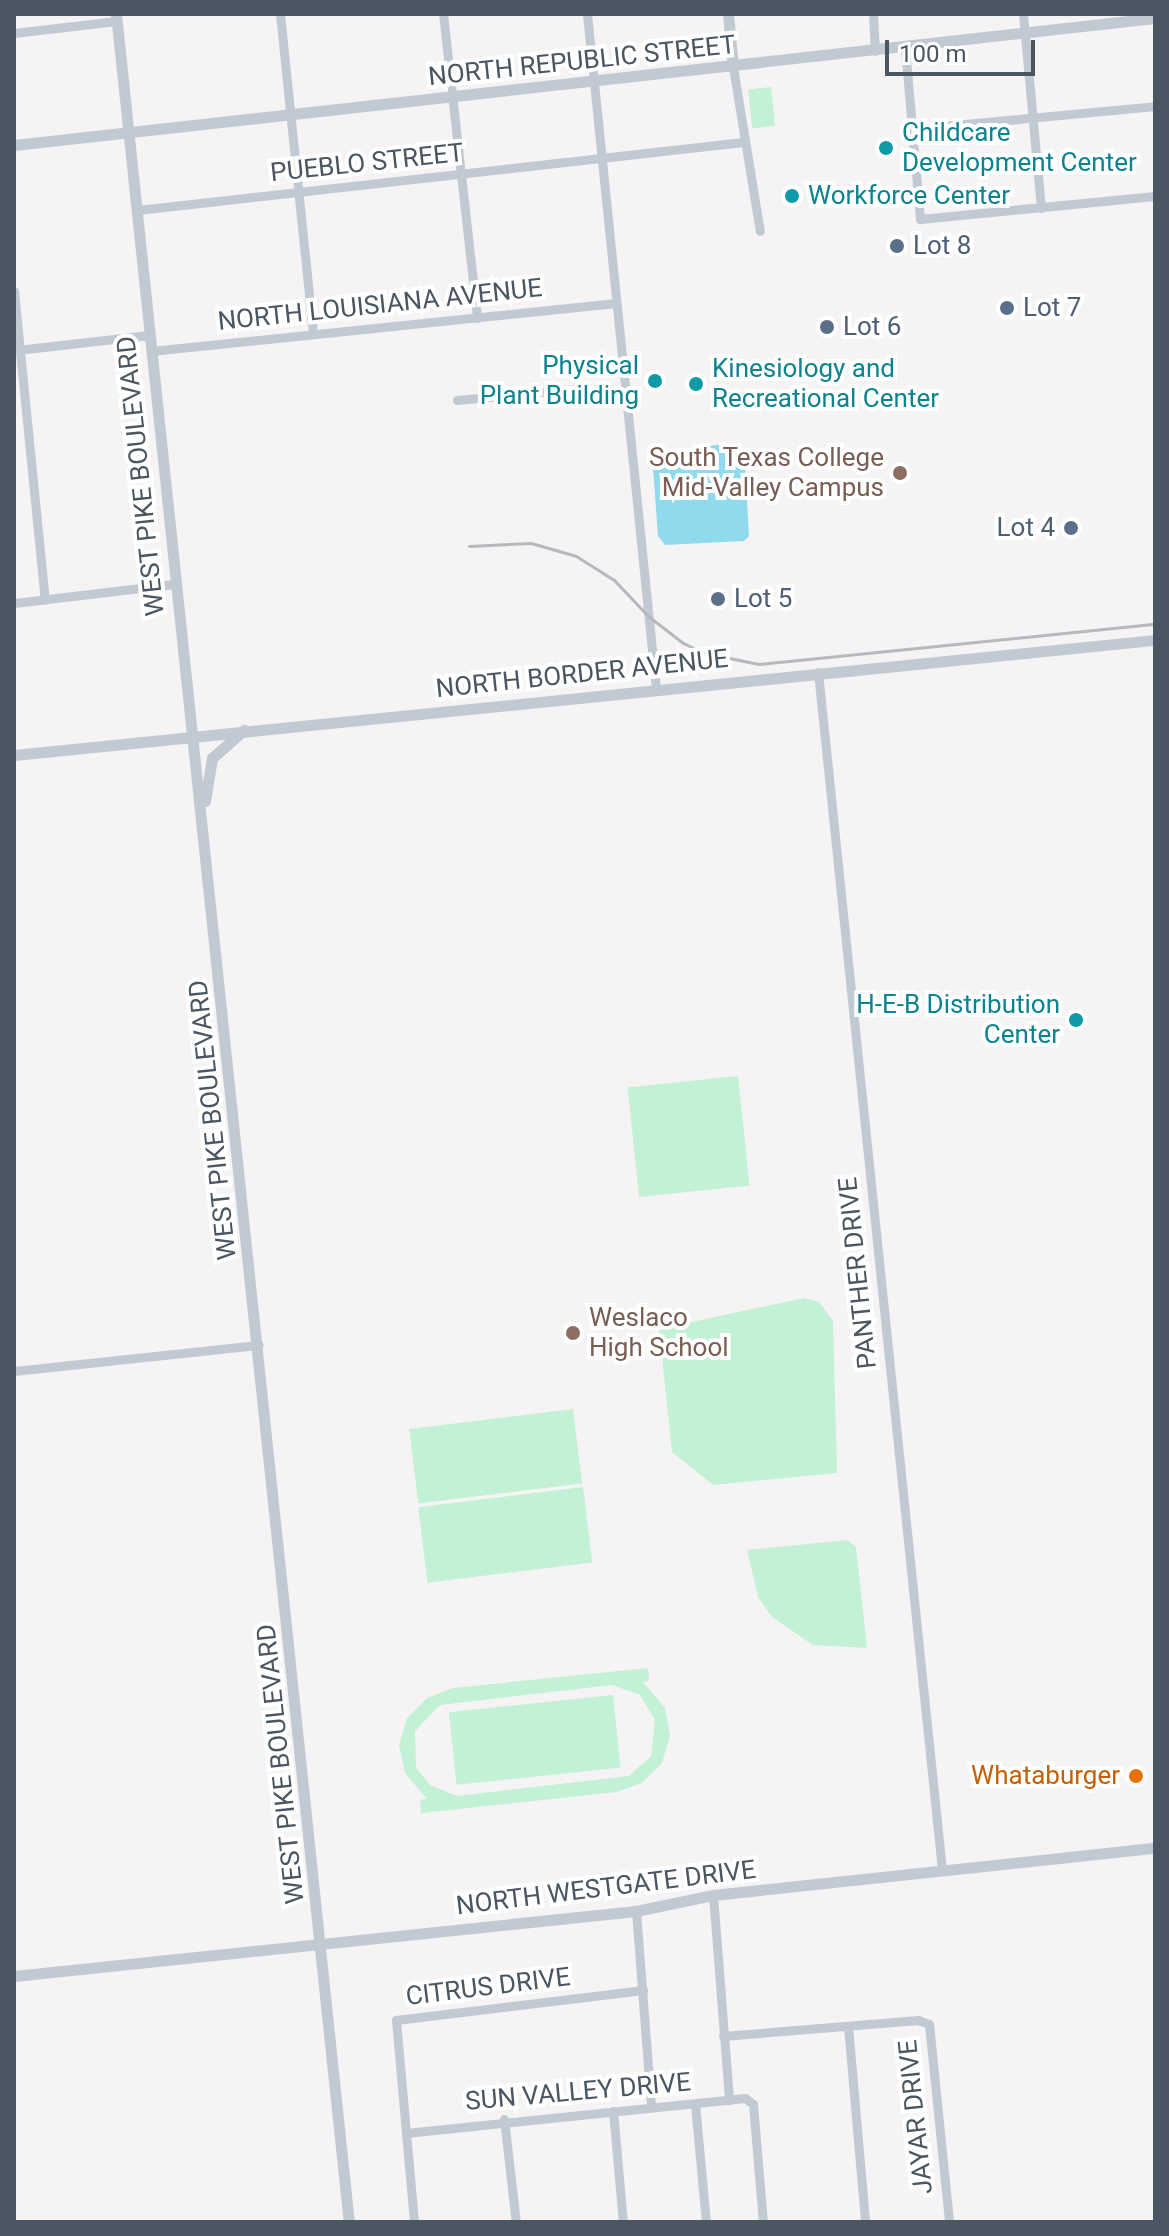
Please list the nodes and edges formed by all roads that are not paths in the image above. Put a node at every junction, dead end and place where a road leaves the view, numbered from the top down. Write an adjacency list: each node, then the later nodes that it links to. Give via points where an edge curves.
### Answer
1 (280, 14): 17 (street)
2 (443, 14): 15 (street)
3 (587, 14): 14 (street)
4 (728, 14): 13 (street)
5 (873, 14): 12 (street)
6 (1023, 14): 9 (street)
7 (116, 18): 10 (street); 20 (street, WEST PIKE BOULEVARD)
8 (1155, 18): 9 (street, NORTH REPUBLIC STREET)
9 (1025, 31): 11 (street, NORTH REPUBLIC STREET); 18 (street)
10 (14, 33)
11 (905, 48): 12 (street, NORTH REPUBLIC STREET); 19 (street)
12 (875, 51): 13 (street, NORTH REPUBLIC STREET)
13 (733, 67): 14 (street, NORTH REPUBLIC STREET); 21 (street)
14 (593, 82): 15 (street, NORTH REPUBLIC STREET); 23 (street)
15 (453, 96): 17 (street, NORTH REPUBLIC STREET); 24 (street)
16 (1155, 106): 18 (street)
17 (290, 113): 20 (street, NORTH REPUBLIC STREET); 25 (street)
18 (1032, 120): 19 (street); 27 (street)
19 (913, 129): 27 (street, via 920,219)
20 (129, 132): 22 (street, NORTH REPUBLIC STREET); 28 (street, WEST PIKE BOULEVARD)
21 (743, 142): 23 (street, PUEBLO STREET); 29 (street)
22 (14, 145)
23 (601, 161): 24 (street, PUEBLO STREET); 31 (street)
24 (459, 176): 25 (street, PUEBLO STREET); 32 (street)
25 (299, 190): 28 (street, PUEBLO STREET); 33 (street)
26 (1155, 196): 27 (street)
27 (1041, 208)
28 (138, 210): 34 (street, WEST PIKE BOULEVARD)
29 (760, 231)
30 (14, 291): 35 (street)
31 (614, 303): 32 (street, NORTH LOUISIANA AVENUE); 38 (street)
32 (477, 318): 33 (street, NORTH LOUISIANA AVENUE)
33 (313, 333): 36 (street, NORTH LOUISIANA AVENUE)
34 (149, 335): 35 (street); 36 (street, WEST PIKE BOULEVARD)
35 (17, 350): 40 (street)
36 (151, 351): 39 (street, WEST PIKE BOULEVARD)
37 (457, 400): 38 (street, via 578,389)
38 (625, 402): 44 (street)
39 (174, 584): 40 (street); 46 (street, WEST PIKE BOULEVARD)
40 (45, 599): 41 (street)
41 (14, 603)
42 (1155, 640): 43 (street, NORTH BORDER AVENUE)
43 (818, 672): 44 (street, NORTH BORDER AVENUE); 52 (street, PANTHER DRIVE)
44 (656, 689): 45 (street, NORTH BORDER AVENUE)
45 (245, 730): 46 (street, NORTH BORDER AVENUE); 48 (street, via 212,758)
46 (191, 737): 47 (street, NORTH BORDER AVENUE); 48 (street, WEST PIKE BOULEVARD)
47 (14, 755)
48 (203, 817): 49 (street, WEST PIKE BOULEVARD)
49 (259, 1345): 50 (street); 55 (street, WEST PIKE BOULEVARD)
50 (14, 1371)
51 (1155, 1848): 52 (street, NORTH WESTGATE DRIVE)
52 (942, 1869): 53 (street, NORTH WESTGATE DRIVE)
53 (713, 1895): 54 (street, NORTH WESTGATE DRIVE); 59 (street)
54 (636, 1911): 55 (street, NORTH WESTGATE DRIVE); 57 (street)
55 (322, 1943): 56 (street, NORTH WESTGATE DRIVE); 66 (street, WEST PIKE BOULEVARD)
56 (14, 1976)
57 (643, 1990): 62 (street); 65 (street, CITRUS DRIVE, via 396,2020)
58 (848, 2026): 59 (street, JAYAR DRIVE); 72 (street); 73 (street, JAYAR DRIVE, via 918,2020 929,2024)
59 (723, 2036): 60 (street)
60 (729, 2100): 61 (street, SUN VALLEY DRIVE); 71 (street, SUN VALLEY DRIVE, via 745,2098 753,2104)
61 (695, 2104): 62 (street, SUN VALLEY DRIVE); 70 (street)
62 (651, 2106): 63 (street, SUN VALLEY DRIVE)
63 (613, 2111): 64 (street, SUN VALLEY DRIVE); 69 (street)
64 (504, 2119): 65 (street, SUN VALLEY DRIVE); 68 (street)
65 (406, 2133): 67 (street, CITRUS DRIVE)
66 (349, 2222)
67 (414, 2222)
68 (516, 2222)
69 (623, 2222)
70 (706, 2222)
71 (763, 2222)
72 (865, 2222)
73 (949, 2222)

